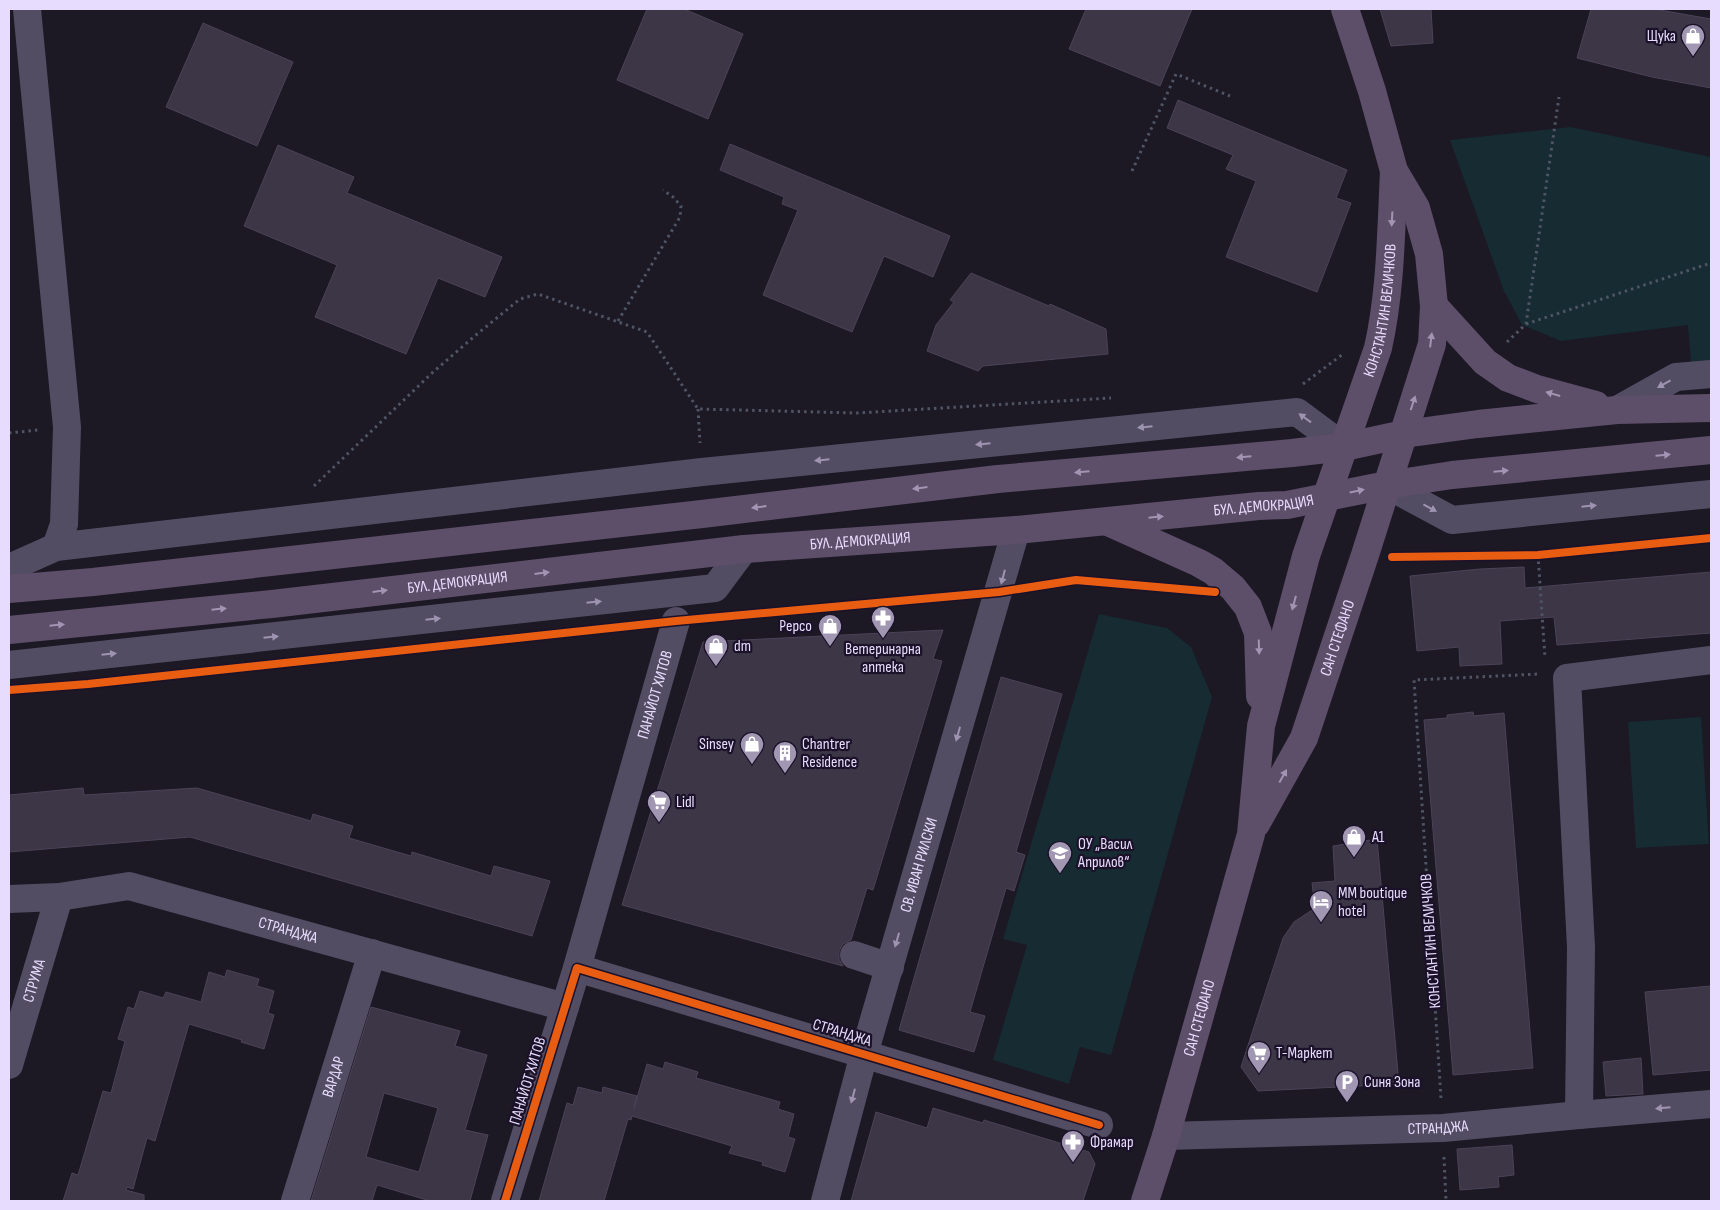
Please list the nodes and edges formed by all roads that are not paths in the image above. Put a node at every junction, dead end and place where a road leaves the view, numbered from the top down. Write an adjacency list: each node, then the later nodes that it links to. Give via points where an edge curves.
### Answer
1 (27, 9): 16 (street, via 67,427 64,524)
2 (1345, 9): 3 (main road, КОНСТАНТИН ВЕЛИЧКОВ)
3 (1394, 171): 4 (main road, КОНСТАНТИН ВЕЛИЧКОВ, via 1416,208 1429,254); 9 (main road, КОНСТАНТИН ВЕЛИЧКОВ, one-way to 9, via 1390,270 1384,320 1374,361)
4 (1434, 306): 7 (main road, one-way to 4, via 1537,390 1508,378 1485,362); 8 (main road, КОНСТАНТИН ВЕЛИЧКОВ, one-way to 4, via 1432,344)
5 (1711, 374): 7 (street, one-way to 7, via 1676,377)
6 (1711, 408): 7 (main road)
7 (1617, 410): 8 (main road)
8 (1404, 434): 9 (main road); 11 (main road, САН СТЕФАНО)
9 (1344, 446): 13 (main road, САН СТЕФАНО); 16 (street, one-way to 16, via 1297,412 702,472); 19 (main road, one-way to 19, via 998,479)
10 (1711, 450): 11 (main road, БУЛ. ДЕМОКРАЦИЯ, one-way to 10, via 1452,475)
11 (1387, 485): 12 (street, one-way to 12, via 1452,520); 13 (main road, БУЛ. ДЕМОКРАЦИЯ, one-way to 11); 25 (main road, САН СТЕФАНО, one-way to 11, via 1304,738)
12 (1711, 494)
13 (1326, 498): 14 (main road, БУЛ. ДЕМОКРАЦИЯ, one-way to 13, via 1287,505); 24 (main road, САН СТЕФАНО, one-way to 24, via 1306,556)
14 (1107, 522): 15 (main road, БУЛ. ДЕМОКРАЦИЯ); 24 (main road, one-way to 24, via 1213,571 1248,607 1258,633)
15 (1016, 530): 17 (main road, БУЛ. ДЕМОКРАЦИЯ); 30 (street, СВ. ИВАН РИЛСКИ, one-way to 30)
16 (56, 547): 18 (street)
17 (744, 549): 21 (main road, БУЛ. ДЕМОКРАЦИЯ, one-way to 17, via 272,604); 23 (street, one-way to 17, via 715,588)
18 (9, 568)
19 (9, 590)
20 (676, 621): 31 (street, ПАНАЙОТ ХИТОВ)
21 (9, 630)
22 (1711, 660): 36 (street, via 1556,676 1581,947)
23 (9, 665)
24 (1261, 726): 25 (main road, САН СТЕФАНО)
25 (1251, 834): 38 (main road, САН СТЕФАНО)
26 (59, 897): 27 (street, СТРАНДЖА); 28 (street, СТРАНДЖА, via 129,886); 34 (street, СТРУМА)
27 (9, 899)
28 (372, 953): 32 (street, СТРАНДЖА); 39 (street, ВАРДАР)
29 (854, 955): 30 (street)
30 (890, 967): 33 (street, СВ. ИВАН РИЛСКИ)
31 (577, 968): 32 (street, ПАНАЙОТ ХИТОВ); 33 (street, СТРАНДЖА)
32 (565, 1007): 40 (street, ПАНАЙОТ ХИТОВ)
33 (864, 1054): 37 (street, СТРАНДЖА); 41 (street, СВ. ИВАН РИЛСКИ, one-way to 41)
34 (9, 1065)
35 (1711, 1104): 36 (street, СТРАНДЖА, one-way to 36)
36 (1579, 1114): 38 (street, СТРАНДЖА, via 1443,1128)
37 (1099, 1125)
38 (1166, 1136): 42 (main road, САН СТЕФАНО)
39 (295, 1201)
40 (505, 1201)
41 (825, 1201)
42 (1145, 1201)

